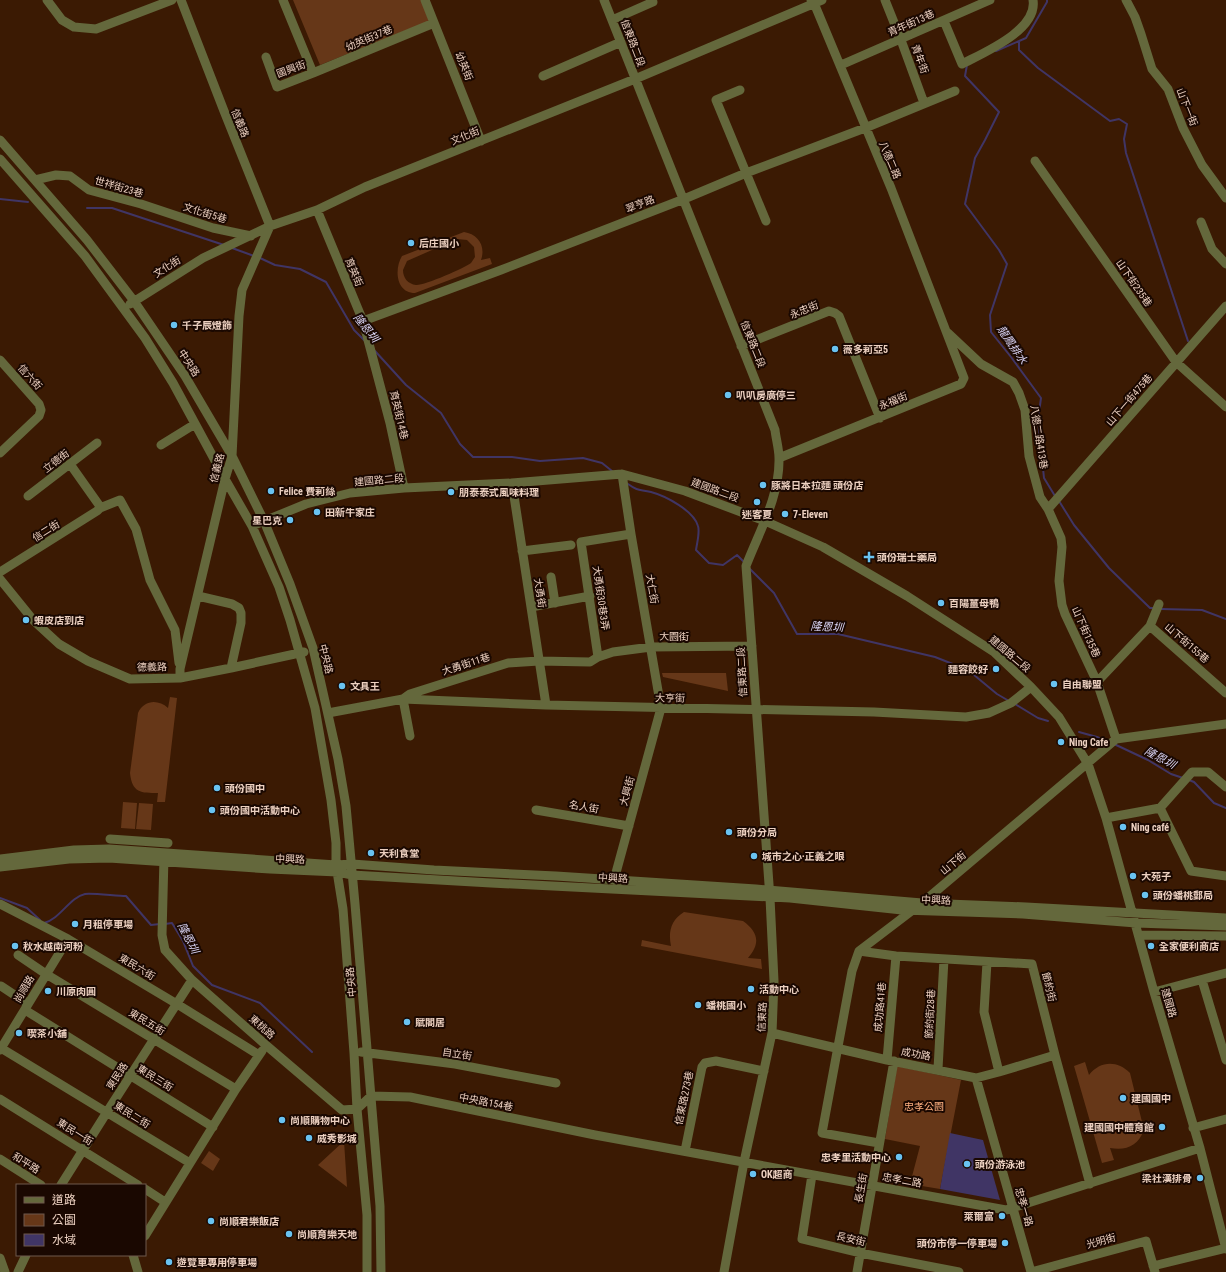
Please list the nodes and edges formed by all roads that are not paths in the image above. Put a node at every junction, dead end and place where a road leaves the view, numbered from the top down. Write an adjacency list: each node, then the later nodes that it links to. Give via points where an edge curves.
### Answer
1 (47, 0): 2 (street, via 62,20 74,27 96,29)
2 (172, 0)
3 (181, 0): 39 (street, 信義路)
4 (283, 0): 20 (street, 國興街)
5 (425, 0): 15 (street, 幼英街)
6 (604, 0): 13 (street, 信東路二段)
7 (885, 0): 16 (street, 青年街)
8 (990, 0): 14 (street, 青年街13巷)
9 (1033, 0): 14 (street, via 1030,17 1015,34 962,64)
10 (1126, 0): 33 (street, 山下一街, via 1137,22 1152,69 1168,89 1183,128 1202,165)
11 (816, 1): 19 (street, 八德二路); 22 (street, 文化街)
12 (654, 2): 13 (street)
13 (612, 20): 17 (street, 信東路二段)
14 (944, 21): 16 (street, 青年街13巷)
15 (434, 23): 20 (street, 幼英街37巷); 28 (street, 幼英街)
16 (901, 40): 19 (street, 青年街13巷); 25 (street, 青年街)
17 (621, 42): 21 (street); 22 (street, 信東路二段)
18 (266, 57): 20 (street, 國興街, via 277,87)
19 (841, 65): 26 (street, 八德二路)
20 (312, 73)
21 (543, 76)
22 (635, 79): 28 (street, 文化街); 34 (street, 信東路二段)
23 (740, 90): 31 (street, via 716,100)
24 (955, 91): 25 (street, 翠亨路)
25 (924, 104): 26 (street, 翠亨路)
26 (865, 128): 31 (street, 翠亨路); 46 (street, 八德二路, via 918,256)
27 (0, 140): 32 (street, 中央路)
28 (481, 141): 36 (street, 文化街, via 365,187)
29 (0, 159): 44 (street, 中央路, via 85,256)
30 (1035, 161): 50 (street, 山下街235巷)
31 (746, 173): 34 (street, 翠亨路); 37 (street)
32 (35, 180): 35 (street, 世祥街23巷, via 56,175 70,176 89,190); 42 (street, 中央路)
33 (1226, 198)
34 (684, 199): 45 (street, 翠亨路); 48 (street, 信東路二段)
35 (154, 208): 40 (street, 文化街5巷, via 213,228)
36 (317, 210): 39 (street, 文化街); 45 (street, 育英街)
37 (766, 221)
38 (1201, 222): 41 (street, via 1212,249)
39 (270, 226): 40 (street, 文化街); 57 (street, 信義路, via 242,290)
40 (251, 236): 42 (street, 文化街, via 203,258)
41 (1226, 264)
42 (134, 301): 44 (street, 文化街); 57 (street, 中央路, via 185,376)
43 (1226, 306): 50 (street, 山下一街475巷)
44 (124, 308): 53 (street, 中央路, via 173,383)
45 (363, 321): 47 (street, 育英街)
46 (945, 330): 52 (street, 永福街, via 964,378 961,384); 66 (street, 八德二路413巷, via 981,364 1013,382 1025,410 1027,441 1040,497)
47 (370, 345): 63 (street, 育英街14巷)
48 (742, 346): 52 (street, 永忠街, via 829,312 835,313 839,316); 58 (street, 信東路二段, via 775,430)
49 (0, 360): 56 (street, 信六街, via 40,404 41,410 39,416)
50 (1176, 362): 51 (street, 山下街235巷); 66 (street, 山下一街475巷)
51 (1226, 407)
52 (880, 418): 58 (street, 永福街)
53 (195, 424): 55 (street); 61 (street, 中央路)
54 (97, 443): 59 (street, 立德街)
55 (161, 445)
56 (0, 453)
57 (232, 456): 61 (street, 信義路); 67 (street, 中央路)
58 (779, 458): 68 (street, 信東路二段, via 776,486)
59 (70, 464): 64 (street, 立德街); 65 (street)
60 (622, 474): 62 (street, 建國路二段); 68 (street, 建國路二段, via 685,491); 70 (street, 大仁街)
61 (225, 479): 69 (street, 中央路); 76 (street, 信義路)
62 (512, 483): 63 (street, 建國路二段); 72 (street, 大勇街)
63 (404, 488): 67 (street, 建國路二段, via 350,493 306,504)
64 (28, 496)
65 (100, 506): 73 (street, 信二街, via 97,511); 89 (street, 信二街, via 120,500 136,529 150,580 175,630)
66 (1050, 507): 90 (street, 山下街135巷, via 1061,538 1059,581 1062,605)
67 (264, 521): 69 (street, 建國路二段); 84 (street, 中央路)
68 (765, 521): 82 (street, 信東路二段, via 746,565); 91 (street, 建國路二段, via 823,547 907,596 994,652)
69 (252, 526): 85 (street, 中央路, via 279,587)
70 (631, 534): 77 (street, 大勇街30巷3弄, via 581,542); 83 (street, 大仁街)
71 (572, 545): 72 (street)
72 (522, 551): 79 (street, 大勇街)
73 (0, 572)
74 (551, 577): 78 (street)
75 (0, 580): 89 (street, 德義路, via 34,621 59,644 88,661 130,679)
76 (198, 596): 88 (street, via 239,608 241,623); 89 (street, 信義路)
77 (590, 596): 78 (street); 86 (street, 大勇街30巷3弄)
78 (555, 603): 79 (street)
79 (531, 607): 87 (street, 大勇街)
80 (1157, 608): 81 (street)
81 (1150, 626): 90 (street); 92 (street, 山下街155巷)
82 (752, 646): 83 (street, 大園街); 96 (street, 信東路二段)
83 (651, 647): 86 (street, 大園街, via 613,652); 95 (street, 大仁街)
84 (313, 648): 85 (street, 德義路); 97 (street, 中央路)
85 (300, 653): 88 (street, 德義路); 113 (street, 中央路, via 315,708 326,770)
86 (598, 657): 87 (street, 大園街, via 590,662)
87 (539, 661): 93 (street, 大勇街11巷, via 508,663 410,694); 94 (street, 大勇街)
88 (231, 668): 89 (street, 德義路)
89 (180, 673)
90 (1097, 682): 100 (street, 山下街135巷)
91 (1032, 687): 96 (street, 大亨街, via 1012,702 989,713 966,717); 101 (street, 建國路二段, via 1059,717)
92 (1226, 693)
93 (403, 699): 94 (street, 大亨街); 97 (street, 大亨街); 99 (street)
94 (546, 705): 95 (street, 大亨街)
95 (662, 708): 96 (street, 大亨街); 106 (street, 大興街)
96 (756, 710): 118 (street, 信東路)
97 (328, 713): 111 (street, 中央路, via 346,806)
98 (1226, 724): 100 (street)
99 (410, 736)
100 (1113, 742): 101 (street, 山下街)
101 (1088, 764): 105 (street, 建國路); 119 (street, 山下街)
102 (1226, 787): 103 (street, via 1208,772 1187,777)
103 (1160, 808): 105 (street); 116 (street, via 1192,871)
104 (536, 810): 106 (street, 名人街)
105 (1106, 818): 122 (street, 建國路)
106 (629, 826): 117 (street, 大興街)
107 (110, 839): 108 (street)
108 (168, 843)
109 (164, 858): 110 (street, 中興路, via 109,849 74,850); 112 (street, 中興路, via 69,859); 113 (street, 中興路); 135 (street, 東桃路, via 162,935 165,950)
110 (0, 859)
111 (352, 864): 113 (street, 中興路); 114 (street, 中央路); 115 (street, 中興路)
112 (0, 868)
113 (337, 868): 114 (street, 中興路); 147 (street, 中央路, via 343,909)
114 (352, 875): 115 (street, 中興路); 146 (street, 中央路)
115 (433, 875): 117 (street, 中興路); 118 (street, 中興路)
116 (1226, 876)
117 (614, 880): 118 (street, 中興路)
118 (770, 894): 119 (street, 中興路); 121 (street, 中興路); 141 (street, 信東路, via 774,981)
119 (922, 903): 121 (street, 山下街); 122 (street, 中興路, via 1026,907)
120 (0, 904): 127 (street, 東民六街)
121 (912, 911): 122 (street, 中興路); 128 (street, 山下街)
122 (1134, 918): 123 (street, 中興路); 124 (street, 中興路); 125 (street, 建國路)
123 (1226, 918)
124 (1226, 926)
125 (1139, 935): 126 (street); 138 (street, 建國路)
126 (1226, 936)
127 (68, 939): 134 (street, 尚順路); 139 (street, 東民六街)
128 (859, 951): 130 (street, 節約街); 144 (street, via 852,971)
129 (18, 955): 134 (street, 東民五街)
130 (896, 956): 131 (street, 節約街); 150 (street, 成功路41巷)
131 (944, 959): 132 (street, 節約街); 152 (street, 節約街28巷)
132 (987, 962): 149 (street, 節約街, via 1032,964); 154 (street, via 984,1012)
133 (1226, 973): 136 (street)
134 (46, 974): 140 (street, 尚順路); 142 (street, 東民五街)
135 (192, 980): 139 (street, 東民路); 143 (street, 東桃路)
136 (1202, 980): 138 (street); 151 (street)
137 (1, 986): 140 (street, 東民三街)
138 (1154, 992): 165 (street, 建國路)
139 (177, 1004): 142 (street, 東民路); 148 (street, 東民六街)
140 (26, 1007): 145 (street, 尚順路); 155 (street, 東民三街)
141 (772, 1033): 144 (street, 成功路); 153 (street, 信東路)
142 (154, 1039): 155 (street, 東民路); 158 (street, 東民五街)
143 (267, 1046): 148 (street); 161 (street, 東桃路, via 342,1110)
144 (838, 1048): 150 (street, 成功路); 167 (street, via 822,1133)
145 (1, 1049): 162 (street, 東民二街)
146 (367, 1052): 147 (street, 自立街); 157 (street, 自立街, via 455,1064); 159 (street, 中央路)
147 (354, 1053): 161 (street, 中央路)
148 (259, 1055): 158 (street)
149 (1055, 1055): 154 (street, 成功路); 178 (street, 節約街)
150 (890, 1060): 152 (street, 成功路); 167 (street, 長生街)
151 (1226, 1060)
152 (938, 1069): 156 (street, 成功路)
153 (764, 1071): 170 (street, 信東路273巷, via 716,1060 705,1063); 172 (street, 信東路)
154 (1000, 1072): 156 (street, 成功路)
155 (130, 1076): 162 (street, 東民路); 164 (street, 東民三街)
156 (976, 1078): 182 (street, 忠孝一路)
157 (556, 1083)
158 (236, 1089): 164 (street)
159 (371, 1096): 161 (street); 166 (street, 中央路154巷, via 410,1097); 195 (street, 中央路, via 380,1206)
160 (0, 1099): 169 (street, 東民一街)
161 (357, 1109): 194 (street, 中央路, via 367,1215)
162 (107, 1112): 169 (street, 東民路); 173 (street, 東民二街)
163 (1226, 1119): 165 (street)
164 (213, 1127): 173 (street)
165 (1193, 1128): 168 (street, 建國路)
166 (595, 1135): 170 (street, 忠孝二路)
167 (879, 1143): 179 (street, 長生街)
168 (1200, 1148): 178 (street, 忠孝二路); 184 (street, 建國路)
169 (82, 1150): 176 (street, 東民路); 177 (street, 東民一街)
170 (684, 1151): 172 (street, 忠孝二路)
171 (0, 1159): 175 (street, 和平路)
172 (744, 1162): 174 (street, 忠孝二路); 196 (street, 信東路)
173 (190, 1163): 181 (street)
174 (812, 1175): 179 (street, 忠孝二路); 185 (street, 長安街, via 802,1239)
175 (39, 1184)
176 (62, 1184)
177 (136, 1184)
178 (1090, 1184): 182 (street, 忠孝二路)
179 (873, 1186): 182 (street, 忠孝二路, via 1006,1210); 185 (street, 長生街)
180 (146, 1191): 181 (street)
181 (165, 1202): 183 (street)
182 (1013, 1208): 199 (street, 忠孝一路)
183 (146, 1234)
184 (1226, 1247): 190 (street)
185 (860, 1253): 189 (street, 長安街); 197 (street, 長生街)
186 (26, 1256): 192 (street)
187 (133, 1256): 193 (street)
188 (0, 1258): 191 (street)
189 (922, 1269): 198 (street, 長安街)
190 (1154, 1269): 199 (street, 光明街, via 1146,1241)
191 (6, 1272)
192 (18, 1272)
193 (138, 1272)
194 (368, 1272)
195 (381, 1272)
196 (724, 1272)
197 (857, 1272)
198 (959, 1272)
199 (1031, 1272)

